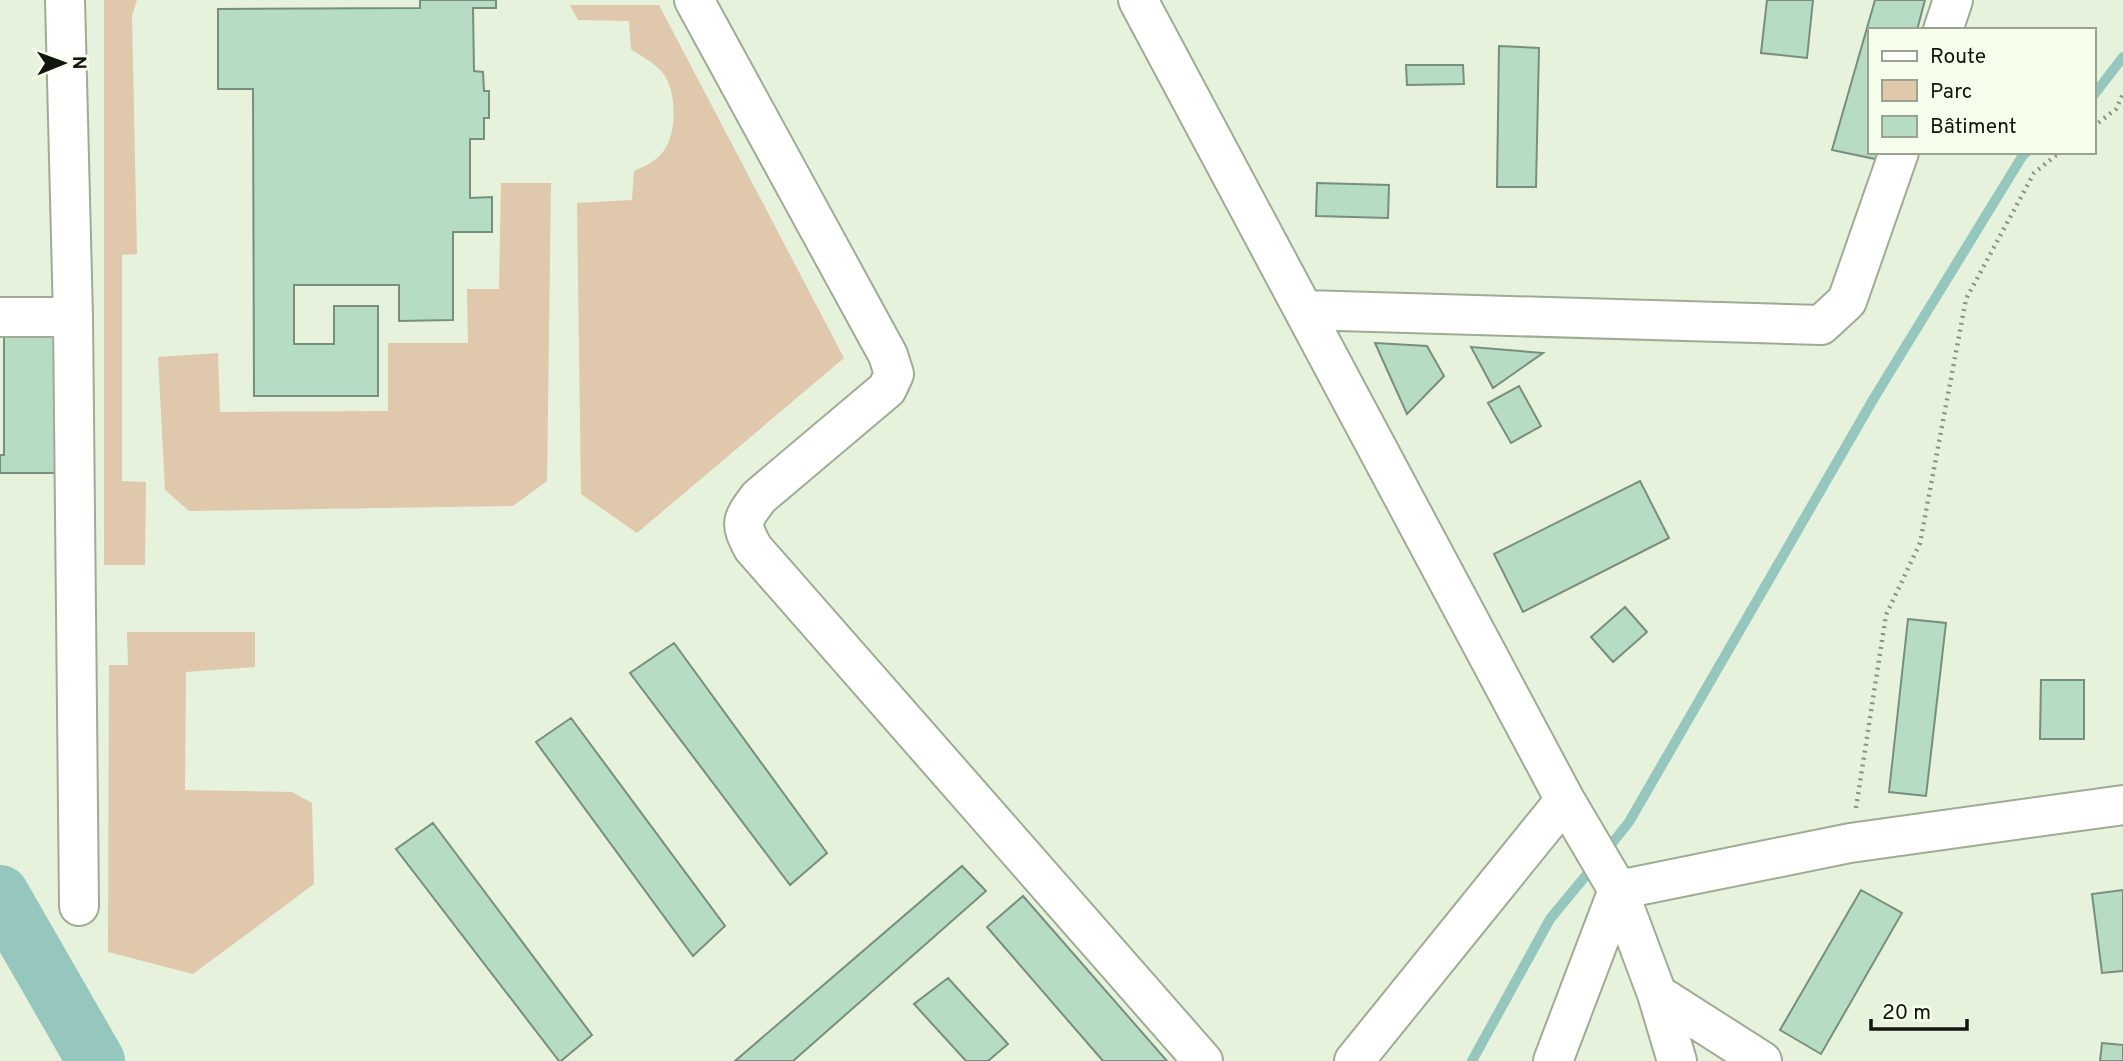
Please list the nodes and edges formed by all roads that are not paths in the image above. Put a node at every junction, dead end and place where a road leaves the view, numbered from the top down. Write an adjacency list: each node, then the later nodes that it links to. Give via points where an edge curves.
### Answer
1 (65, 0): 9 (street)
2 (694, 0): 15 (street, via 888,355 894,374 887,389 759,498 745,517 744,531 753,548)
3 (1138, 0): 7 (street)
4 (1953, 0): 5 (street)
5 (1944, 28)
6 (1898, 154): 7 (street, via 1847,301 1821,325)
7 (1305, 310): 11 (street)
8 (0, 317): 9 (street)
9 (73, 317): 13 (street)
10 (2123, 805): 12 (street)
11 (1572, 813): 12 (street); 16 (street)
12 (1614, 884): 14 (street); 17 (street)
13 (79, 906)
14 (1657, 994): 18 (street); 19 (street)
15 (1203, 1061)
16 (1354, 1061)
17 (1553, 1061)
18 (1677, 1061)
19 (1762, 1061)

